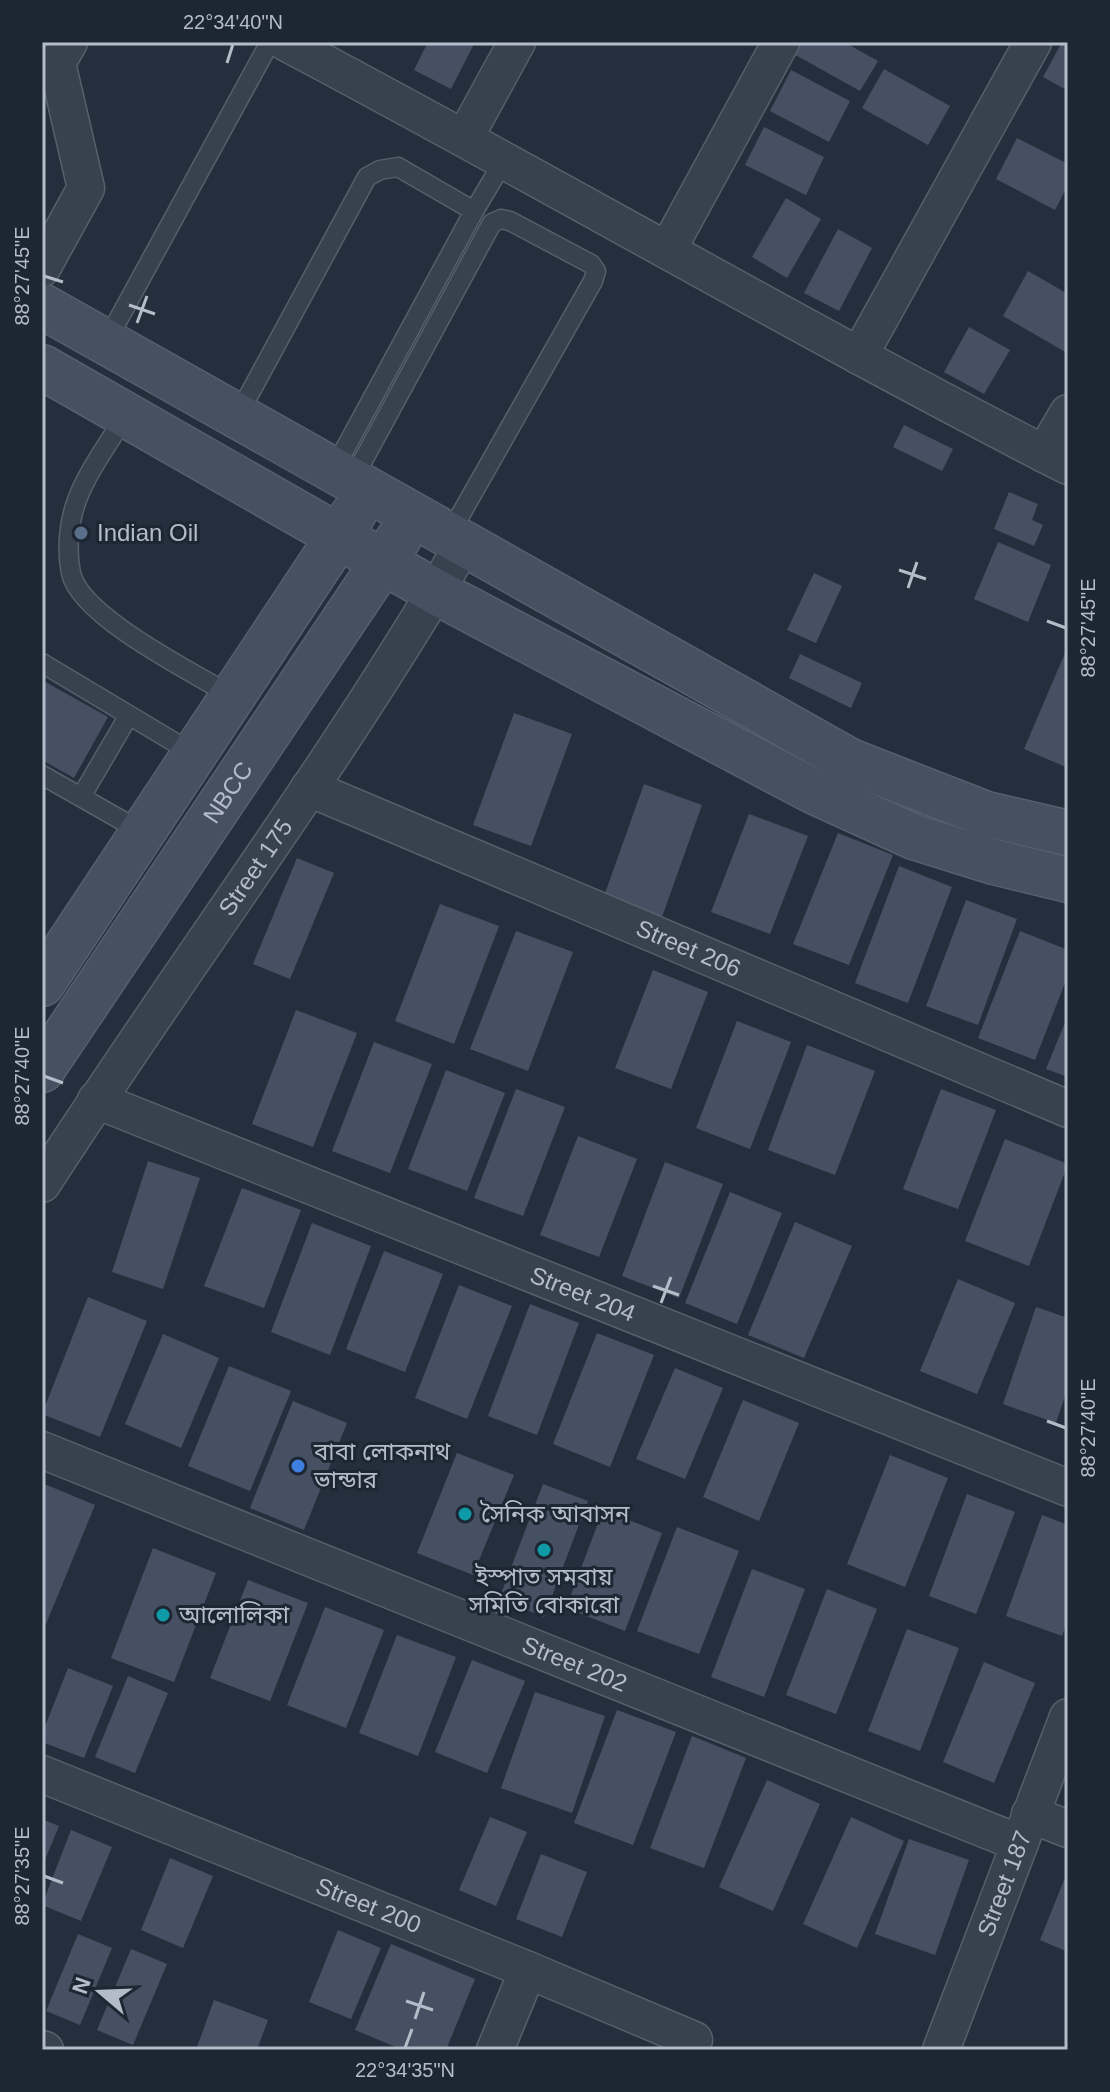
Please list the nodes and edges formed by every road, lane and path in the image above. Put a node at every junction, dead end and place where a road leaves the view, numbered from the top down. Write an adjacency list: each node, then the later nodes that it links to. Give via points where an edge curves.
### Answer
1 (69, 42): 11 (street, via 57,63 86,188)
2 (270, 42): 13 (lane)
3 (285, 42): 7 (street)
4 (517, 42): 7 (street)
5 (781, 42): 10 (street)
6 (1033, 42): 14 (street)
7 (465, 137): 8 (street)
8 (505, 159): 9 (lane); 10 (street)
9 (474, 211): 18 (lane, via 398,167 367,177); 20 (lane)
10 (668, 249): 14 (street)
11 (42, 268)
12 (42, 306): 13 (street)
13 (106, 342): 18 (street)
14 (859, 356): 19 (street)
15 (42, 367): 17 (street)
16 (1068, 413): 19 (street)
17 (126, 414): 22 (street); 26 (lane, via 78,498 70,527 71,574 87,600 119,628)
18 (238, 415): 20 (street)
19 (1056, 460)
20 (352, 479): 21 (street); 21 (lane, via 492,223 510,221 591,264 596,271 593,281); 22 (street)
21 (441, 532): 23 (street, NBCC); 24 (street, Street 175); 33 (street, via 850,761 986,814)
22 (340, 536): 23 (street); 26 (street)
23 (384, 561): 24 (street); 36 (street, NBCC)
24 (436, 592): 30 (street, Street 175); 34 (street, via 813,791 914,837)
25 (42, 663): 27 (lane)
26 (234, 697): 28 (street)
27 (129, 715): 28 (lane); 31 (lane)
28 (196, 755): 32 (street)
29 (42, 775): 31 (lane)
30 (309, 788): 37 (street, Street 175); 38 (street, Street 206)
31 (81, 797): 32 (lane)
32 (144, 833): 35 (street)
33 (1068, 833)
34 (1068, 880)
35 (42, 984)
36 (42, 1070)
37 (96, 1100): 39 (street, Street 175); 41 (street, Street 204)
38 (1068, 1109)
39 (42, 1184)
40 (42, 1450): 44 (street, Street 202)
41 (1068, 1488)
42 (1068, 1717): 44 (street, Street 187)
43 (42, 1774): 46 (street, Street 200)
44 (1024, 1828): 45 (street, Street 202); 49 (street, Street 187)
45 (1068, 1829)
46 (528, 1970): 47 (street, Street 200); 48 (street)
47 (694, 2040)
48 (495, 2050)
49 (941, 2050)

